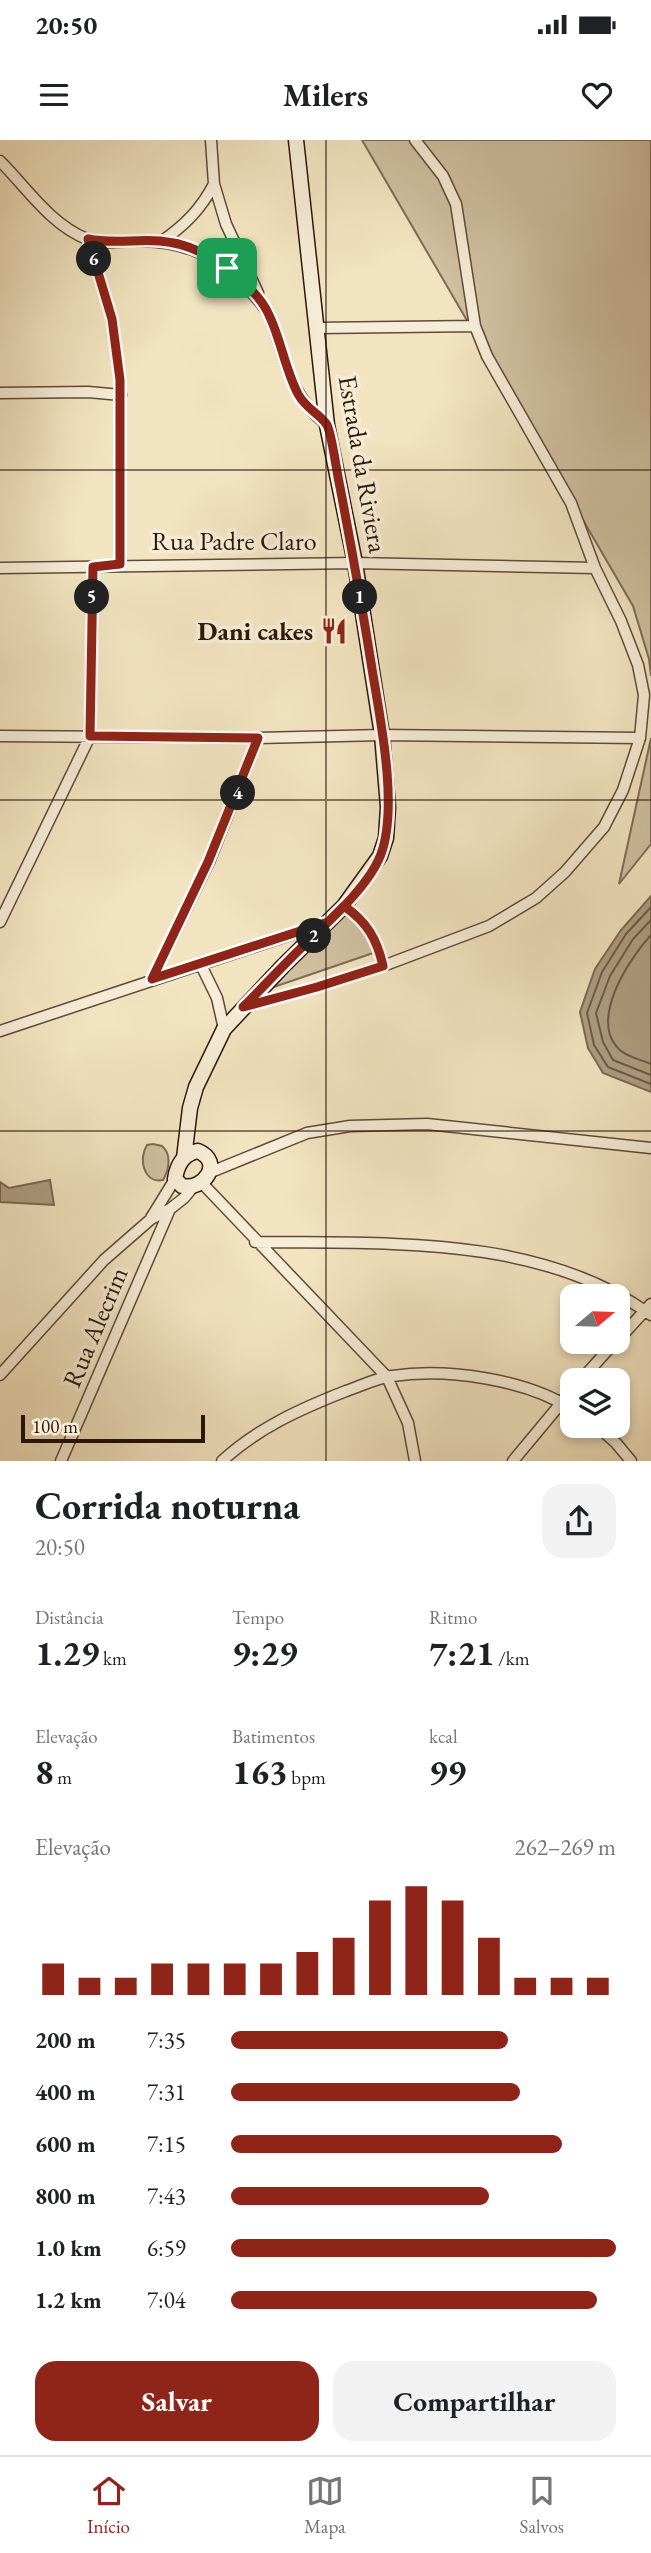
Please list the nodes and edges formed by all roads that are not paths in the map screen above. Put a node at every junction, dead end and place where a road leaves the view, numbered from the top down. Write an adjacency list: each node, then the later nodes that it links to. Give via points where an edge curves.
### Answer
1 (211, 140): 5 (street)
2 (296, 140): 10 (street, Estrada da Riviera)
3 (415, 140): 9 (street, via 443,176 456,204)
4 (0, 161): 6 (street, via 65,227)
5 (214, 184): 7 (street, via 190,220); 8 (street, via 231,237)
6 (88, 239): 7 (street); 12 (street, via 112,319)
7 (162, 241): 8 (street, via 211,257 244,283)
8 (269, 314): 13 (street, via 299,396)
9 (475, 326): 10 (street); 18 (street, via 504,389 571,503)
10 (317, 328): 13 (street, Estrada da Riviera)
11 (0, 393): 12 (street)
12 (121, 395): 15 (street)
13 (327, 425): 14 (street, Estrada da Riviera)
14 (355, 563): 15 (street, Rua Padre Claro); 18 (street, Rua Padre Claro); 19 (street, Estrada da Riviera)
15 (120, 564): 16 (street, Rua Padre Claro)
16 (93, 567): 17 (street, Rua Padre Claro); 21 (street)
17 (0, 568)
18 (595, 568): 23 (street, via 638,665 644,695)
19 (382, 735): 22 (street); 23 (street); 25 (street, Estrada da Riviera, via 386,838 375,864)
20 (0, 736): 21 (street)
21 (90, 736): 22 (street); 24 (street)
22 (258, 738): 30 (street, via 208,862)
23 (640, 738): 29 (street, via 623,790 604,827 536,898 489,926)
24 (6, 899): 26 (street)
25 (344, 906): 27 (street, Estrada da Riviera); 29 (street, via 370,930)
26 (0, 922)
27 (328, 922): 28 (street); 31 (street, Estrada da Riviera)
28 (200, 963): 30 (street); 32 (street, via 217,998)
29 (383, 966): 31 (street)
30 (152, 979): 33 (street)
31 (243, 1007): 32 (street, Estrada da Riviera)
32 (224, 1029): 34 (street, Estrada da Riviera, via 196,1087)
33 (0, 1031)
34 (187, 1128): 36 (street, Estrada da Riviera); 37 (street)
35 (651, 1148): 37 (street, via 427,1124 350,1126 307,1133)
36 (184, 1158): 37 (street, via 190,1152); 38 (street, Estrada da Riviera)
37 (203, 1171): 38 (street, via 182,1186); 39 (street); 41 (street)
38 (175, 1179): 40 (street)
39 (170, 1209): 40 (street); 51 (street, Rua Alecrim)
40 (151, 1219): 46 (street, via 104,1260)
41 (255, 1242): 42 (street, via 383,1245 513,1257 560,1269); 47 (street)
42 (649, 1310): 43 (street)
43 (630, 1328)
44 (605, 1354): 45 (street)
45 (592, 1368)
46 (0, 1375)
47 (387, 1377): 48 (street, via 486,1379); 52 (street, via 267,1426); 53 (street, via 408,1423)
48 (560, 1402)
49 (560, 1403): 54 (street)
50 (610, 1438): 55 (street)
51 (61, 1461)
52 (222, 1461)
53 (415, 1461)
54 (513, 1461)
55 (631, 1461)

